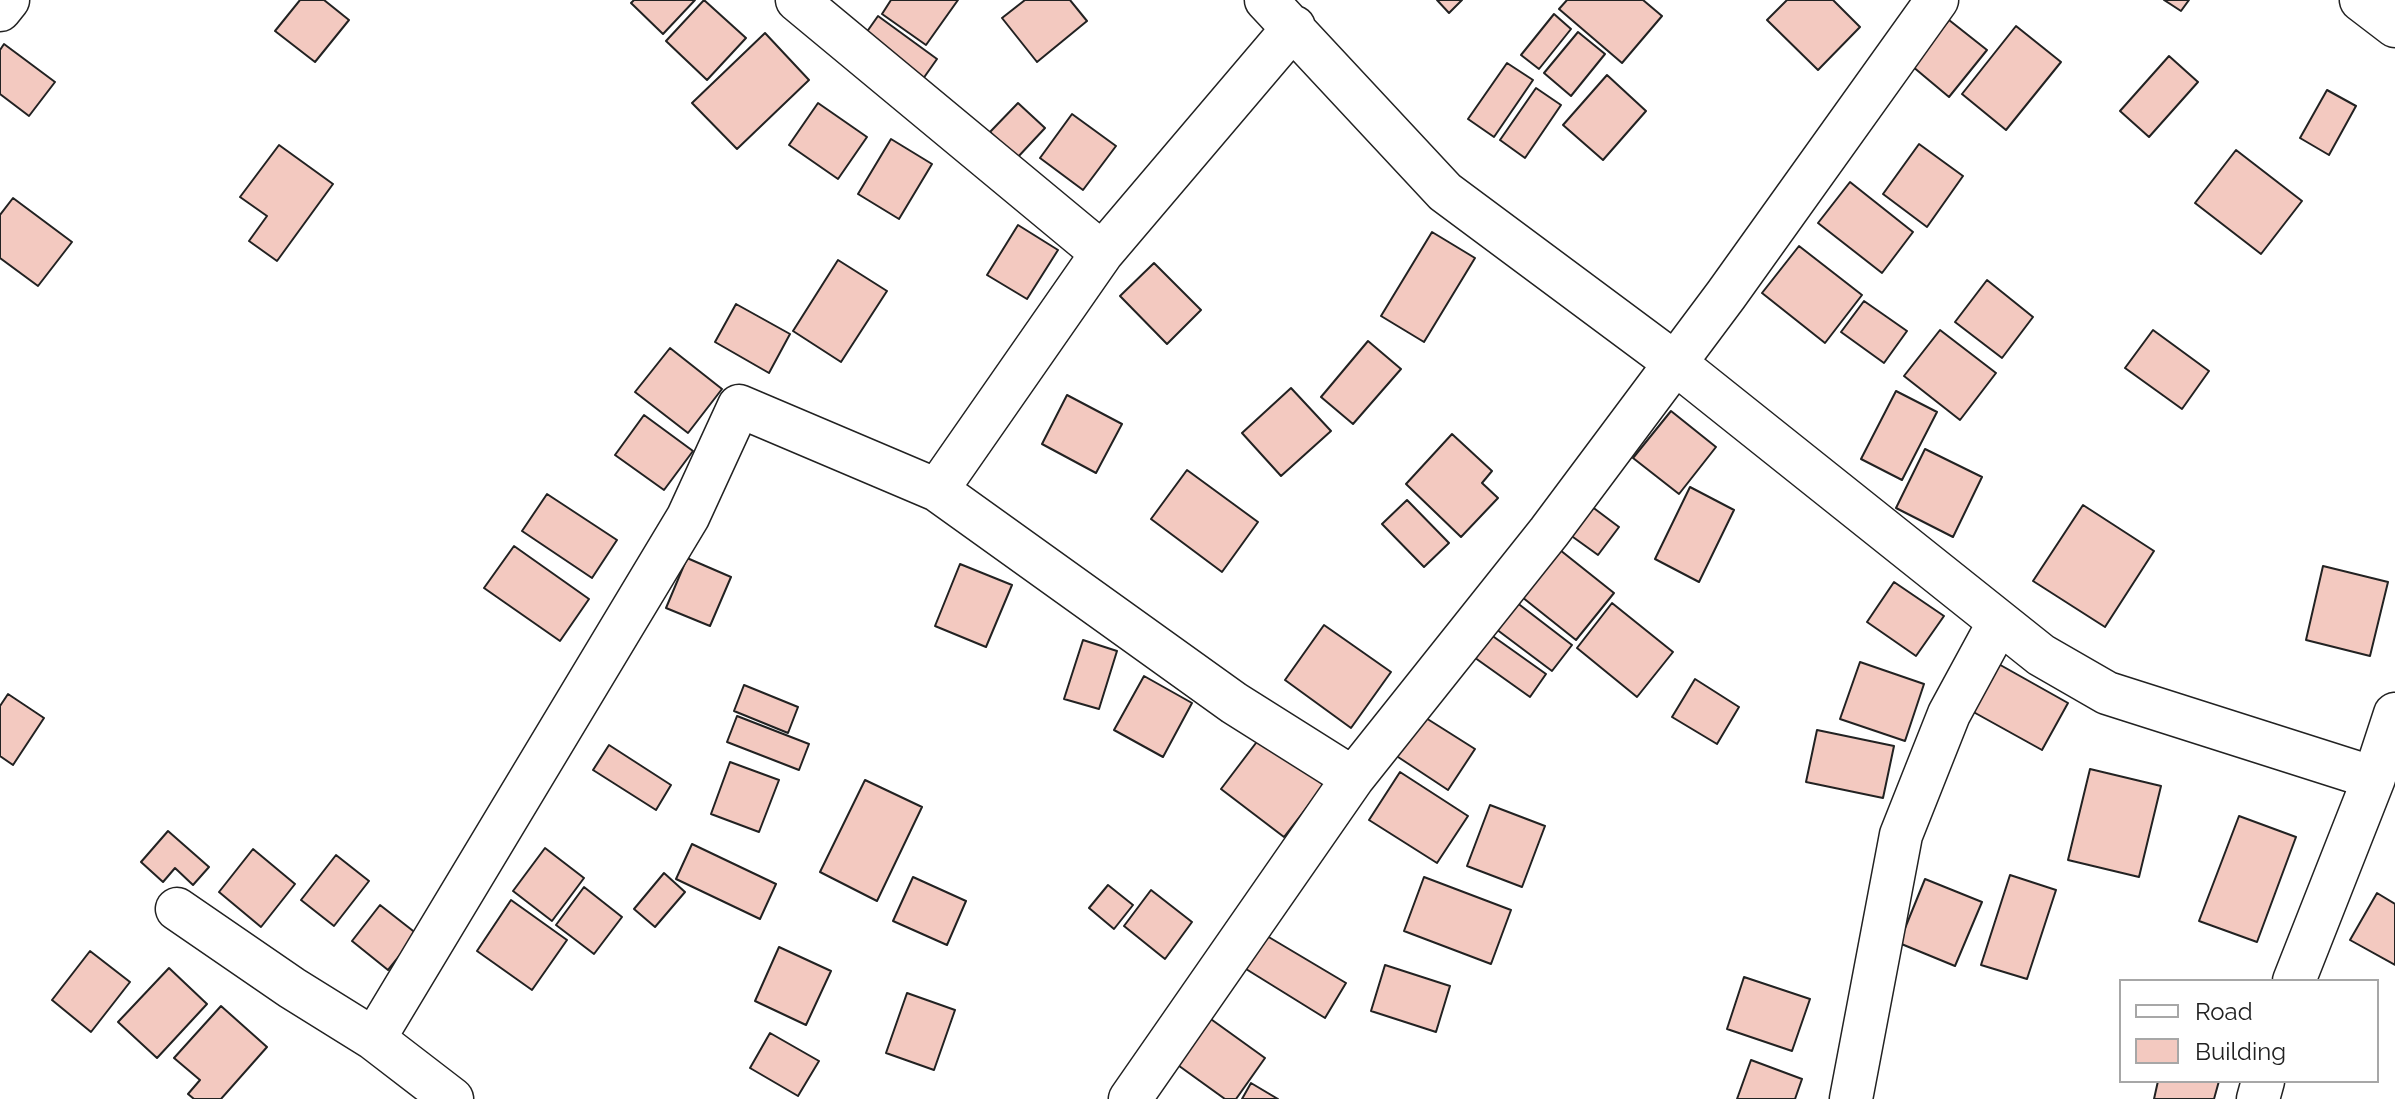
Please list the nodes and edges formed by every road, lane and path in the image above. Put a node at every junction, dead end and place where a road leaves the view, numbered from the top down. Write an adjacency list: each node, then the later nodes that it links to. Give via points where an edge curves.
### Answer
1 (8, 0): 5 (street)
2 (797, 0): 8 (street)
3 (1937, 0): 9 (street)
4 (2361, 0): 7 (street)
5 (0, 10)
6 (1280, 14): 8 (street); 9 (street, via 1445,192)
7 (2395, 26)
8 (1102, 253): 10 (street)
9 (1675, 363): 11 (street); 13 (street, via 1549,532)
10 (937, 490): 13 (street, via 1234,703); 17 (street, via 739,406 688,517)
11 (1999, 622): 14 (street, via 2041,655 2107,693); 20 (street, via 1949,714 1901,835)
12 (2395, 714): 14 (street)
13 (1353, 778): 19 (street)
14 (2374, 778): 16 (street)
15 (177, 909): 17 (street)
16 (2295, 979)
17 (374, 1039): 18 (street)
18 (452, 1099)
19 (1130, 1099)
20 (1851, 1099)

